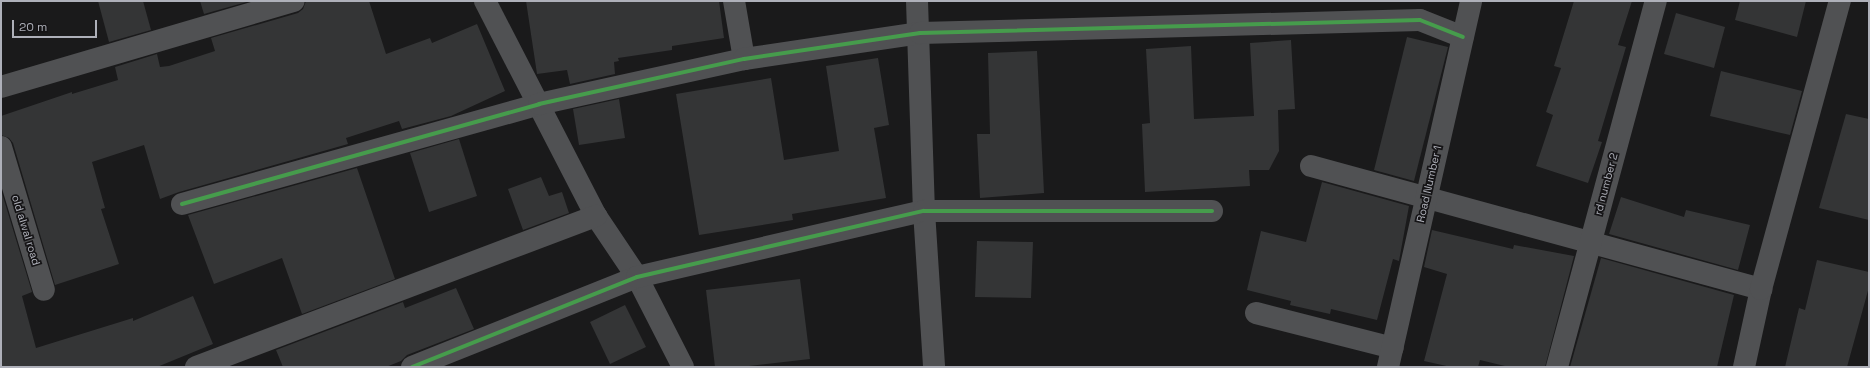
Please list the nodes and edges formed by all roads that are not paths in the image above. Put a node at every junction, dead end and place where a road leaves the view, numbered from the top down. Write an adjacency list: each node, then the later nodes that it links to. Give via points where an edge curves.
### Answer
1 (294, 1): 11 (street)
2 (485, 1): 12 (street)
3 (734, 1): 10 (street)
4 (917, 1): 8 (street)
5 (1471, 1): 9 (street, Road Number 1)
6 (1656, 1): 20 (street, rd number 2)
7 (1840, 1): 22 (street)
8 (920, 33): 9 (street, via 1420,20); 10 (street); 17 (street)
9 (1463, 37): 15 (street, Road Number 1)
10 (744, 59): 12 (street)
11 (1, 87)
12 (539, 104): 16 (street); 19 (street)
13 (1, 147): 23 (street, old alwal road)
14 (1311, 166): 15 (street)
15 (1426, 197): 20 (street); 25 (street, Road Number 1)
16 (182, 204)
17 (924, 211): 18 (street); 21 (street); 29 (street)
18 (1212, 211)
19 (596, 216): 21 (street); 26 (street)
20 (1590, 241): 22 (street); 30 (street, rd number 2)
21 (637, 277): 27 (street); 28 (street)
22 (1761, 289): 31 (street)
23 (44, 290)
24 (1256, 313): 25 (street)
25 (1390, 358)
26 (196, 367)
27 (412, 367)
28 (683, 367)
29 (934, 367)
30 (1558, 367)
31 (1744, 367)

